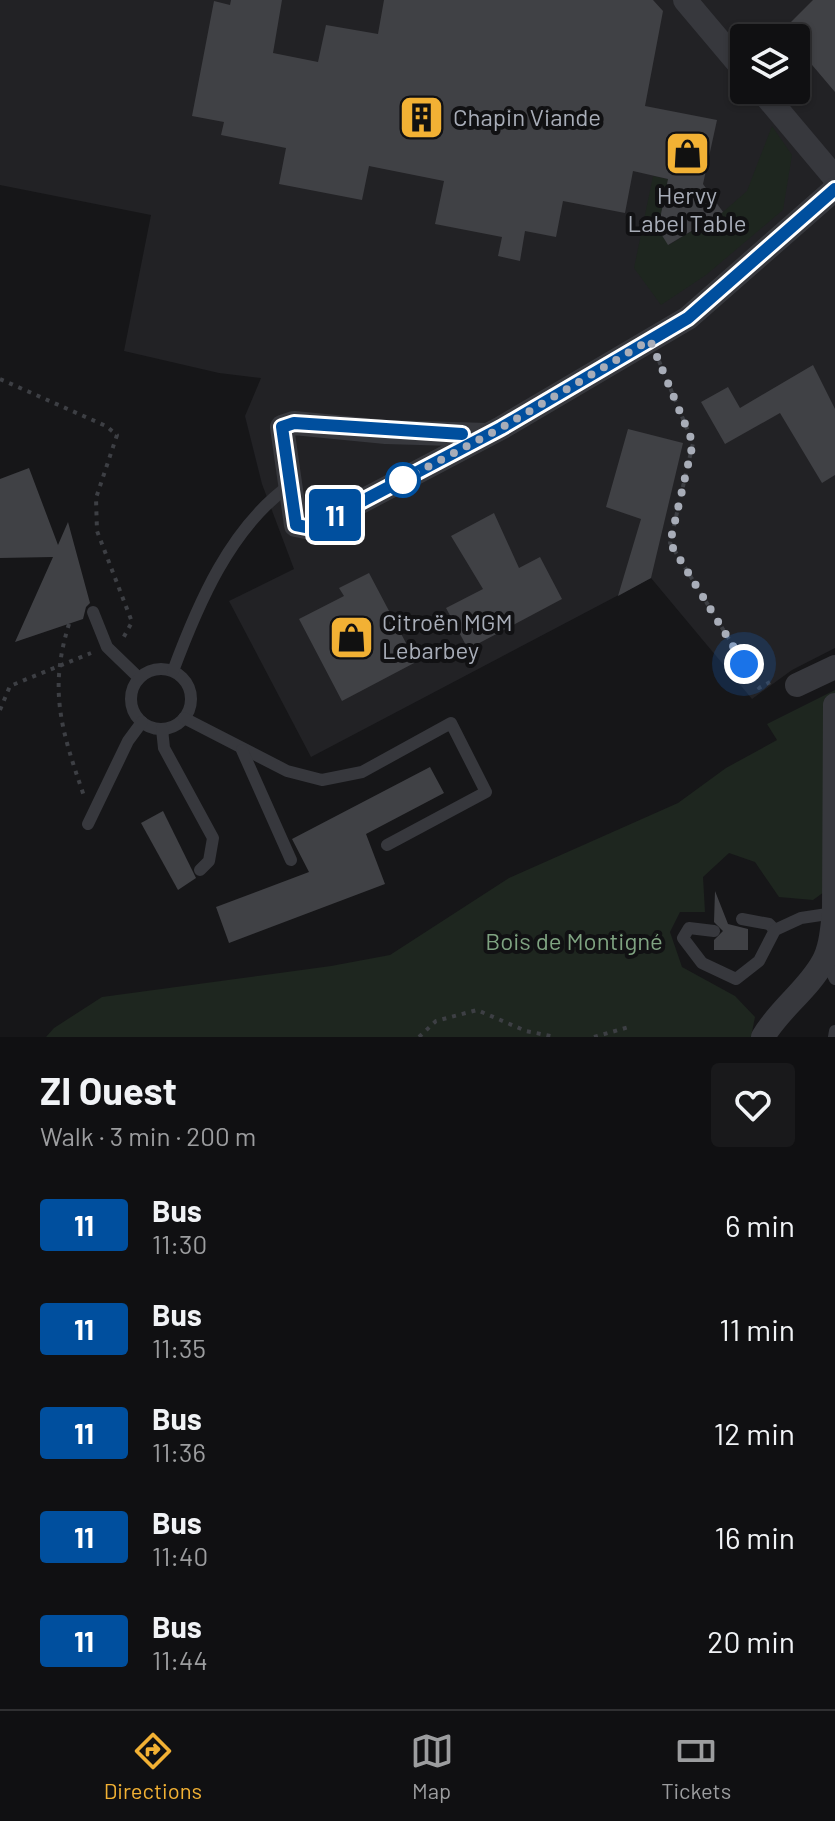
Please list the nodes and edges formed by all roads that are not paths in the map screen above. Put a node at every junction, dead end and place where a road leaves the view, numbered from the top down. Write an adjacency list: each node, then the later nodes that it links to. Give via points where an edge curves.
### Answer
1 (685, 0): 2 (street)
2 (730, 53)
3 (773, 104): 4 (street)
4 (835, 178)
5 (835, 189): 6 (street, via 688,318)
6 (487, 435): 7 (street, via 311,528 296,525); 7 (street, via 294,423 282,427)
7 (290, 485): 10 (lane, via 258,514 210,582)
8 (93, 612): 11 (lane, via 107,647)
9 (835, 667): 12 (street)
10 (173, 671): 11 (lane, via 161,668); 14 (lane, via 191,692)
11 (138, 677): 15 (lane, via 131,706)
12 (797, 685)
13 (835, 705): 22 (street)
14 (184, 718): 16 (lane); 17 (lane)
15 (142, 722): 16 (lane); 18 (lane)
16 (162, 729): 21 (lane, via 164,748 213,838 209,861)
17 (242, 750): 19 (lane, via 322,780 362,772 451,723 486,792); 20 (lane)
18 (88, 824)
19 (387, 845)
20 (291, 860)
21 (200, 870)
22 (834, 913): 24 (lane, via 801,918); 26 (street)
23 (742, 919): 24 (lane)
24 (775, 930): 25 (lane, via 759,961 736,979 702,963 683,938 689,928)
25 (714, 931)
26 (830, 969): 27 (street)
27 (763, 1037)

